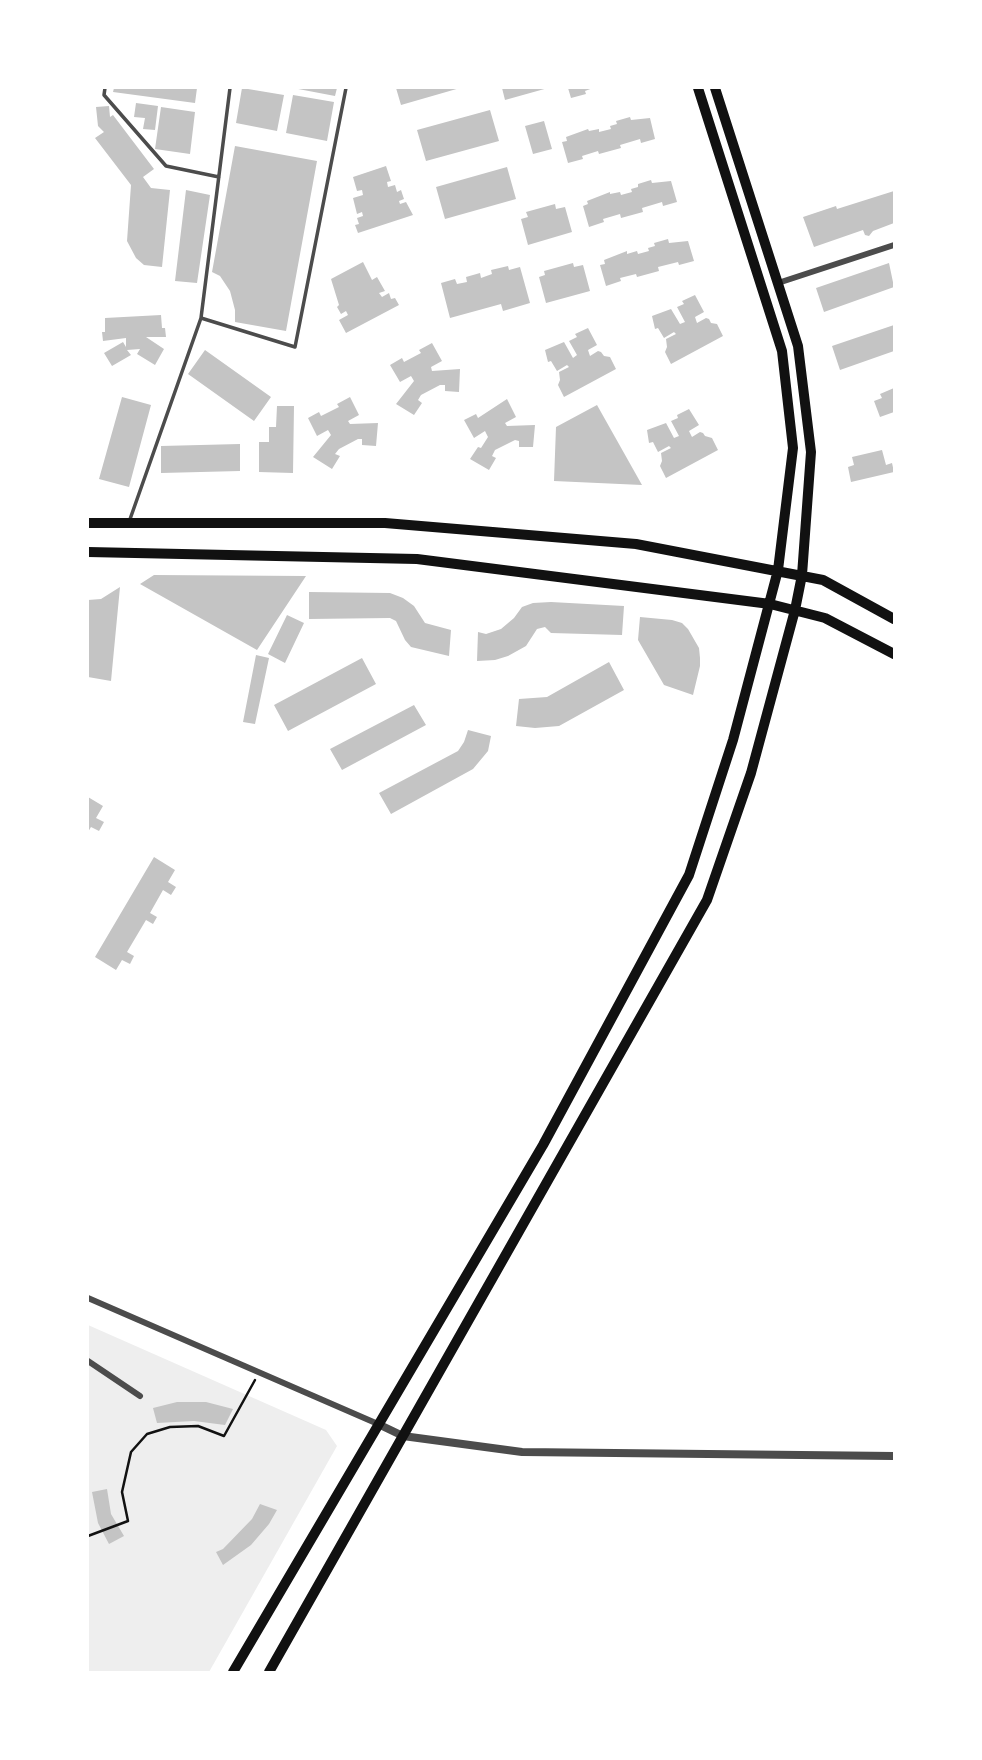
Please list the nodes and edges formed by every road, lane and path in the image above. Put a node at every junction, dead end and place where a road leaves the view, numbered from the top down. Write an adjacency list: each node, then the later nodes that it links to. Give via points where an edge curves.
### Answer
1 (105, 88): 6 (lane, via 104,95 166,166)
2 (230, 88): 6 (lane)
3 (346, 88): 9 (lane, via 295,347)
4 (698, 88): 13 (main road, via 782,351 793,448)
5 (715, 88): 8 (main road)
6 (219, 177): 9 (lane)
7 (894, 245): 8 (street)
8 (778, 283): 14 (main road, via 798,346 811,453)
9 (201, 318): 11 (lane)
10 (88, 523): 11 (main road)
11 (129, 524): 13 (main road, via 385,523 636,544)
12 (88, 552): 15 (main road, via 417,559)
13 (778, 570): 14 (main road); 15 (main road)
14 (802, 575): 16 (main road); 17 (main road, via 823,580)
15 (770, 604): 16 (main road); 23 (main road, via 689,875 544,1145)
16 (795, 610): 18 (main road, via 825,618); 24 (main road, via 751,773 707,900)
17 (894, 618)
18 (894, 654)
19 (88, 1298): 21 (street)
20 (88, 1362): 22 (street)
21 (260, 1373): 23 (street); 26 (path, via 224,1436 198,1426 147,1434 131,1452 122,1492 128,1521)
22 (140, 1396)
23 (378, 1424): 24 (street); 27 (main road)
24 (403, 1436): 25 (street, via 522,1452); 28 (main road)
25 (894, 1457)
26 (88, 1536)
27 (233, 1672)
28 (269, 1672)

